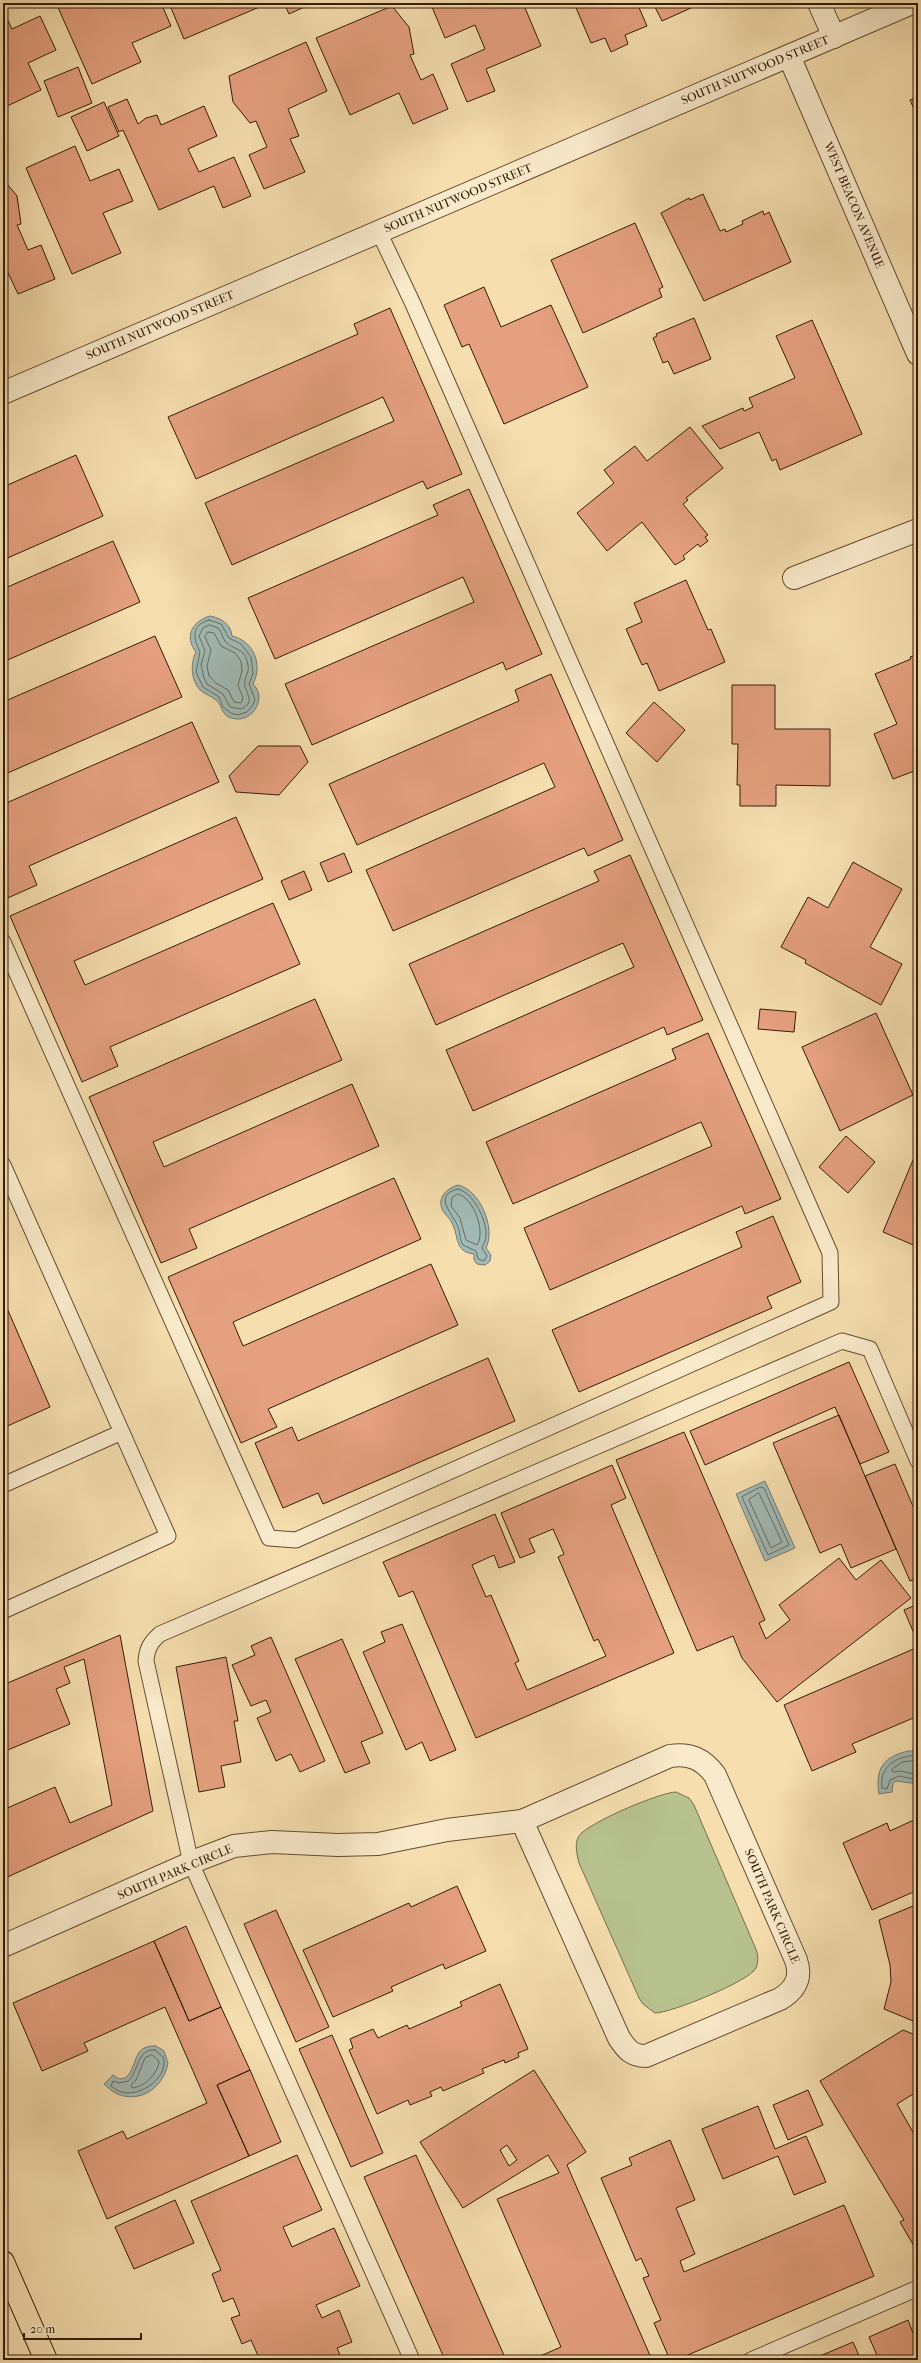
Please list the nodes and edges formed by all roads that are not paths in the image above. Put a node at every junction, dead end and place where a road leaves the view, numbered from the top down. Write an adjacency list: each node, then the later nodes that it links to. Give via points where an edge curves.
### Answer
1 (819, 3): 3 (street)
2 (912, 3): 3 (street, SOUTH NUTWOOD STREET)
3 (834, 37): 4 (street, SOUTH NUTWOOD STREET)
4 (789, 56): 5 (street, SOUTH NUTWOOD STREET); 6 (street, WEST BEACON AVENUE)
5 (379, 232): 7 (street, SOUTH NUTWOOD STREET); 10 (lane, via 414,304 830,1253 831,1302 296,1540 270,1538)
6 (918, 354)
7 (3, 393)
8 (918, 530): 9 (street)
9 (794, 578)
10 (3, 942)
11 (3, 1165): 12 (lane)
12 (122, 1432): 14 (lane); 15 (lane, via 168,1536)
13 (918, 1461): 17 (lane, via 870,1349 842,1341 160,1634 152,1640 147,1650 146,1661)
14 (3, 1485)
15 (3, 1611)
16 (522, 1821): 16 (street, SOUTH PARK CIRCLE, via 620,2038 630,2052 637,2056 646,2056 780,1999 795,1987 799,1978 796,1960 715,1775 701,1761 682,1754 670,1756); 17 (street, SOUTH PARK CIRCLE, via 448,1830 378,1844 272,1842 234,1846)
17 (191, 1864): 18 (street, SOUTH PARK CIRCLE); 22 (lane)
18 (3, 1946)
19 (3, 2262): 21 (main road)
20 (918, 2288): 23 (lane)
21 (46, 2360)
22 (412, 2360)
23 (751, 2360)

